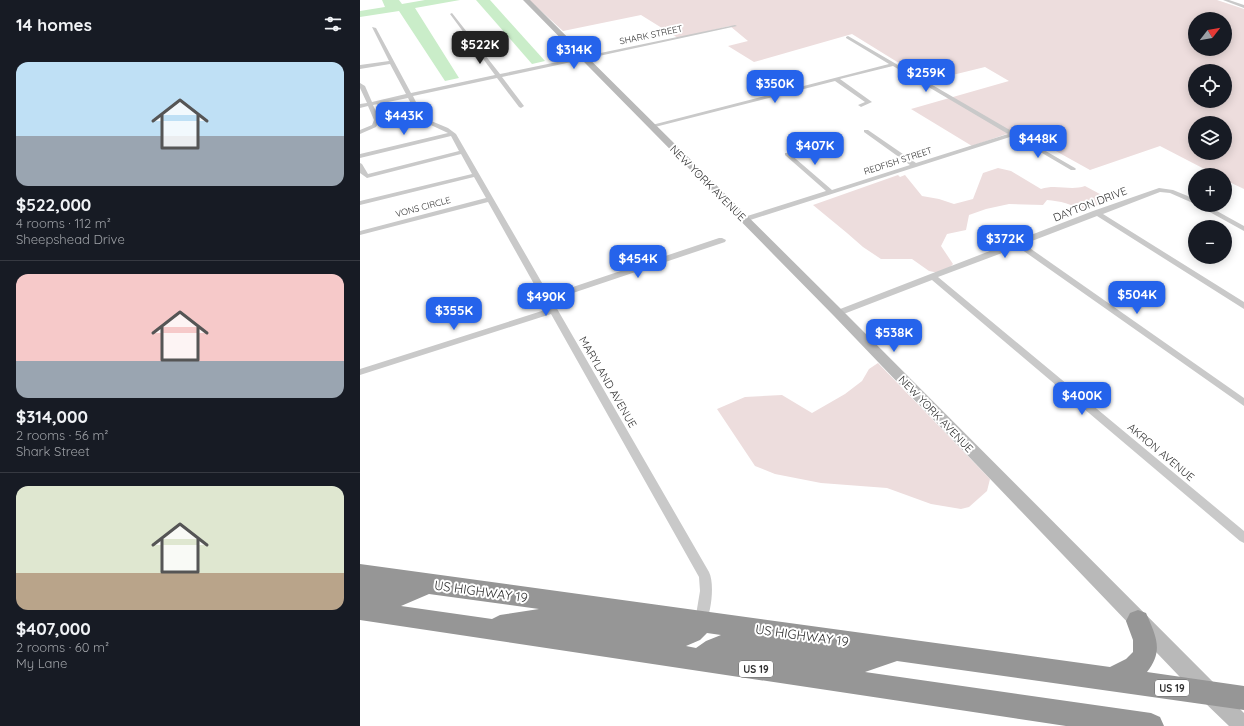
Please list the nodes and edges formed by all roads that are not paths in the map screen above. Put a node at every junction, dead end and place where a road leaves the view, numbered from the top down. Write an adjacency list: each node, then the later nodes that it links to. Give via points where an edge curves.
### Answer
1 (526, 0): 8 (street, NEW YORK AVENUE)
2 (1225, 0): 3 (street)
3 (1244, 7)
4 (452, 14): 12 (street)
5 (735, 26): 8 (street, SHARK STREET)
6 (374, 28): 9 (street)
7 (848, 37): 10 (street)
8 (584, 59): 12 (street, SHARK STREET); 20 (street, NEW YORK AVENUE)
9 (391, 62): 11 (street); 15 (street)
10 (894, 64): 13 (street); 24 (street)
11 (360, 67)
12 (500, 77): 15 (street, SHARK STREET); 19 (street)
13 (836, 79): 17 (street, via 869,102); 20 (street)
14 (360, 85): 16 (street)
15 (410, 95): 16 (street, SHARK STREET); 23 (street, via 422,119 446,128)
16 (371, 103): 18 (street, SHARK STREET); 21 (street, via 376,124)
17 (860, 105)
18 (360, 106)
19 (522, 106)
20 (651, 126): 38 (street, NEW YORK AVENUE)
21 (360, 132)
22 (866, 132): 29 (street)
23 (453, 134): 25 (street, MARYLAND AVENUE); 27 (street)
24 (1013, 134): 29 (street, REDFISH STREET); 30 (street)
25 (462, 152): 28 (street, via 367,176); 31 (street, MARYLAND AVENUE)
26 (787, 154): 32 (street)
27 (360, 156)
28 (360, 165)
29 (915, 165): 32 (street, REDFISH STREET)
30 (1073, 169)
31 (476, 175): 33 (street, MARYLAND AVENUE); 35 (street, VONS CIRCLE)
32 (831, 192): 38 (street, REDFISH STREET)
33 (490, 198): 40 (street, VONS CIRCLE); 44 (street, MARYLAND AVENUE)
34 (1188, 199): 37 (street, DAYTON DRIVE, via 1171,191 1159,190)
35 (360, 203)
36 (1214, 212): 39 (street)
37 (1096, 213): 42 (street, DAYTON DRIVE); 45 (street)
38 (744, 220): 47 (street, NEW YORK AVENUE)
39 (1244, 229)
40 (360, 233)
41 (722, 240): 44 (street)
42 (1019, 244): 43 (street, DAYTON DRIVE); 49 (street)
43 (933, 276): 47 (street, DAYTON DRIVE); 50 (street, AKRON AVENUE)
44 (547, 299): 46 (street, MARYLAND AVENUE)
45 (1244, 306)
46 (554, 310): 48 (street); 55 (street, MARYLAND AVENUE, via 705,576 706,591)
47 (838, 313): 56 (street, NEW YORK AVENUE)
48 (360, 372)
49 (1244, 403)
50 (1244, 538)
51 (360, 574): 52 (highway, US HIGHWAY 19 / US 19)
52 (429, 583): 53 (highway, via 397,597); 55 (highway, US HIGHWAY 19 / US 19)
53 (360, 591)
54 (360, 610): 57 (highway, US 19)
55 (701, 621): 57 (highway, via 698,629 684,637 546,619); 58 (highway, US HIGHWAY 19 / US 19)
56 (1138, 621): 60 (highway, via 1146,645 1142,660 1132,670); 61 (street, NEW YORK AVENUE)
57 (484, 629): 59 (highway, US 19)
58 (897, 649): 59 (highway, via 861,662 730,644 714,649); 60 (highway, US HIGHWAY 19 / US 19)
59 (698, 660): 63 (highway, US 19)
60 (1110, 679): 61 (highway, US HIGHWAY 19 / US 19)
61 (1209, 693): 62 (highway, US HIGHWAY 19 / US 19); 64 (street, NEW YORK AVENUE)
62 (1244, 698)
63 (1151, 726)
64 (1243, 726)

